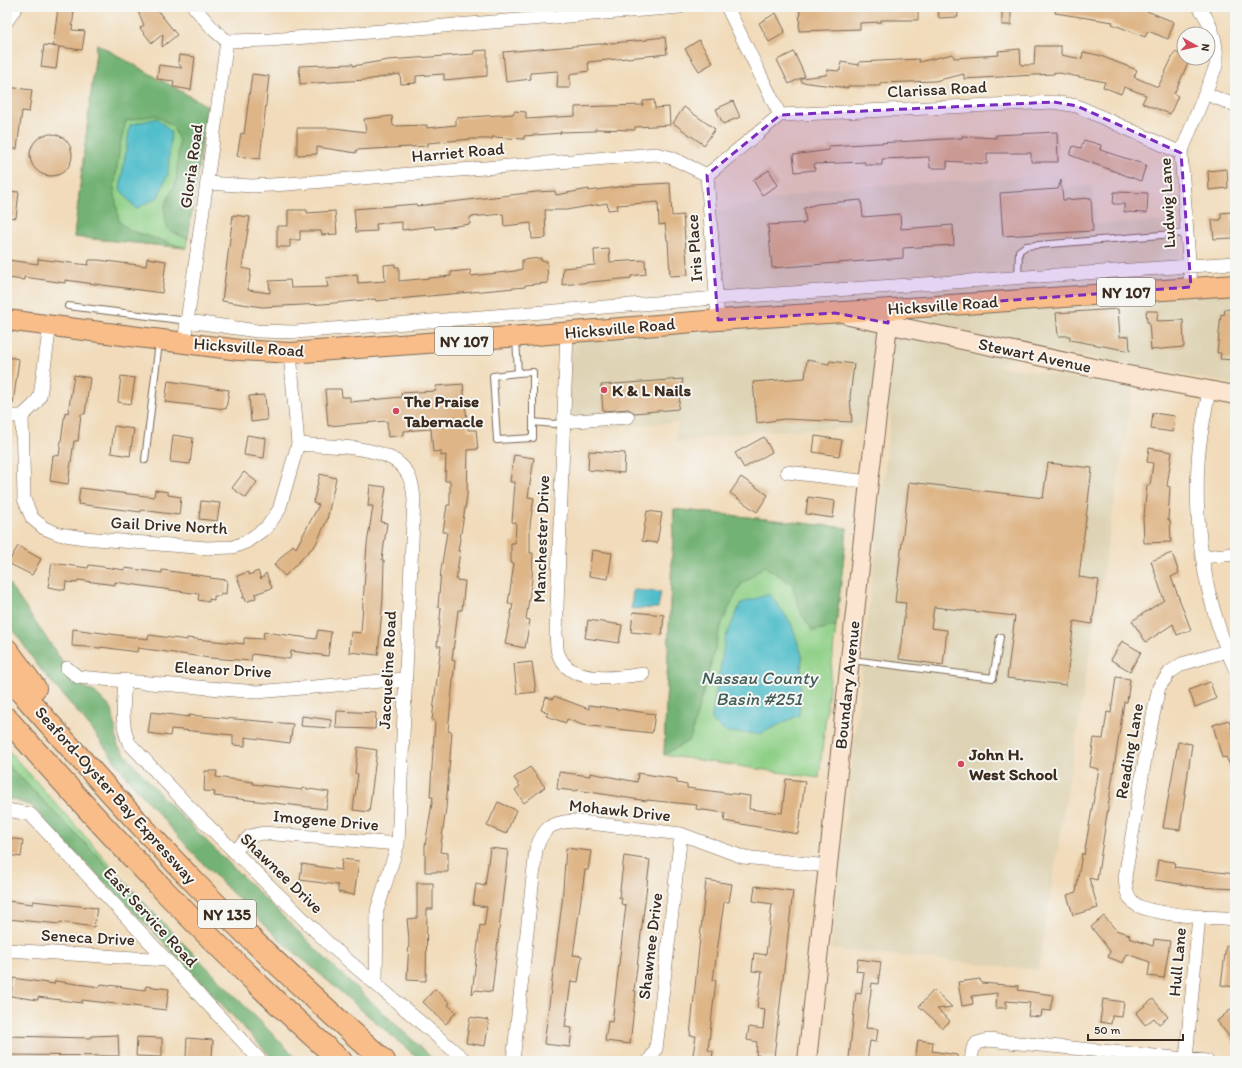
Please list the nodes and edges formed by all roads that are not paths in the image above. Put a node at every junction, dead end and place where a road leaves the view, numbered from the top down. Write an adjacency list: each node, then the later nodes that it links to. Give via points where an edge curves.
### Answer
1 (16, 7): 6 (street)
2 (194, 7): 7 (street)
3 (680, 7): 7 (street, via 270,40)
4 (727, 7): 10 (street)
5 (1199, 7): 8 (street, Ludwig Lane, via 1208,18 1217,57)
6 (7, 22)
7 (227, 41): 13 (street, Gloria Road)
8 (1206, 94): 9 (street); 11 (street, Ludwig Lane)
9 (1235, 105)
10 (780, 115): 11 (street, Clarissa Road, via 1054,102 1077,106); 12 (street)
11 (1181, 153): 14 (street, Ludwig Lane)
12 (707, 175): 13 (street, Harriet Road, via 672,158 656,154 288,184 252,186); 20 (street, Iris Place)
13 (207, 183): 25 (street, Gloria Road)
14 (1186, 232): 16 (street, Ludwig Lane); 17 (lane, via 1026,246 1019,251)
15 (1235, 263): 16 (street, Hicksville Road)
16 (1189, 266): 17 (street, Hicksville Road); 19 (street, Ludwig Lane)
17 (1018, 277): 20 (street, Hicksville Road)
18 (1235, 284): 19 (main road, Hicksville Road / NY 107)
19 (1191, 287): 22 (main road, Hicksville Road / NY 107)
20 (716, 298): 24 (street, Iris Place); 25 (street, Hicksville Road, via 295,332 257,331)
21 (68, 306): 25 (lane)
22 (889, 316): 24 (main road, Hicksville Road / NY 107, via 835,313); 33 (main road, Stewart Avenue, via 1118,373); 43 (main road, Boundary Avenue)
23 (7, 320): 26 (main road, Hicksville Road / NY 107)
24 (718, 320): 27 (main road, Hicksville Road / NY 107)
25 (188, 321): 30 (street, Gloria Road)
26 (50, 325): 29 (main road, Hicksville Road / NY 107); 36 (street, via 40,396)
27 (567, 332): 28 (main road, Hicksville Road / NY 107); 39 (street, Manchester Drive)
28 (516, 337): 31 (main road, Hicksville Road / NY 107); 32 (lane)
29 (159, 340): 30 (main road, Hicksville Road / NY 107); 41 (lane)
30 (184, 343): 31 (main road, Hicksville Road / NY 107)
31 (290, 354): 40 (street, Gail Drive North)
32 (518, 373): 38 (lane, via 533,372); 38 (lane, via 493,376 497,440 533,438)
33 (1209, 390): 34 (main road, Stewart Avenue); 45 (street, via 1198,462 1197,509)
34 (1235, 395)
35 (7, 416): 36 (street)
36 (22, 416): 40 (street, Gail Drive North, via 24,500 32,518 44,528 59,534 207,548 233,547 246,542 267,527 278,510)
37 (628, 417): 39 (street)
38 (533, 422): 39 (lane)
39 (563, 422): 52 (street, Manchester Drive, via 556,634 558,652 564,663 579,674 615,678)
40 (298, 444): 54 (street, Jacqueline Road, via 380,453 395,461 409,475 414,499)
41 (145, 460)
42 (787, 472): 43 (street)
43 (869, 482): 49 (main road, Boundary Avenue)
44 (1235, 554): 45 (street)
45 (1202, 557): 48 (street, via 1211,603)
46 (1000, 637): 49 (lane, via 993,678)
47 (7, 650): 59 (highway)
48 (1227, 651): 51 (street); 65 (street, Reading Lane, via 1182,664 1170,672 1159,687 1126,877 1127,894 1140,908)
49 (850, 660): 64 (main road, Boundary Avenue)
50 (68, 668): 55 (street, Eleanor Drive, via 78,677)
51 (1235, 669)
52 (643, 674)
53 (7, 676): 59 (highway, Seaford-Oyster Bay Expressway / NY 135)
54 (404, 679): 55 (street, Eleanor Drive, via 256,692); 62 (street, Jacqueline Road)
55 (125, 680): 63 (street, Shawnee Drive, via 123,723 129,743)
56 (7, 719): 61 (highway, Seaford-Oyster Bay Expressway / NY 135)
57 (7, 733): 61 (highway)
58 (7, 810): 68 (street, East Service Road, via 30,814)
59 (135, 820): 71 (highway, Seaford-Oyster Bay Expressway / NY 135, via 197,885)
60 (682, 834): 64 (street, Mohawk Drive, via 743,857); 79 (street, Mohawk Drive, via 573,821 557,822 546,830 536,849); 80 (street, Shawnee Drive, via 656,1049)
61 (114, 839): 69 (highway, Seaford-Oyster Bay Expressway / NY 135)
62 (398, 844): 63 (street, Imogene Drive, via 263,833 250,836); 70 (street, Jacqueline Road, via 377,910)
63 (234, 852): 70 (street, Shawnee Drive, via 331,946)
64 (828, 866): 81 (main road, Boundary Avenue)
65 (1199, 916): 66 (street); 72 (street, Hull Lane)
66 (1235, 919)
67 (7, 950): 68 (street, Seneca Drive)
68 (167, 960): 73 (street, East Service Road)
69 (239, 967): 74 (highway); 75 (highway, Seaford-Oyster Bay Expressway / NY 135)
70 (376, 983): 78 (street, Shawnee Drive)
71 (322, 1006): 76 (highway, Seaford-Oyster Bay Expressway / NY 135); 77 (highway)
72 (1186, 1059): 82 (street, via 988,1040 977,1043 973,1048); 83 (street)
73 (259, 1060)
74 (324, 1061)
75 (341, 1061)
76 (384, 1061)
77 (399, 1061)
78 (466, 1061)
79 (513, 1061)
80 (649, 1061)
81 (807, 1061)
82 (971, 1061)
83 (1207, 1061)

